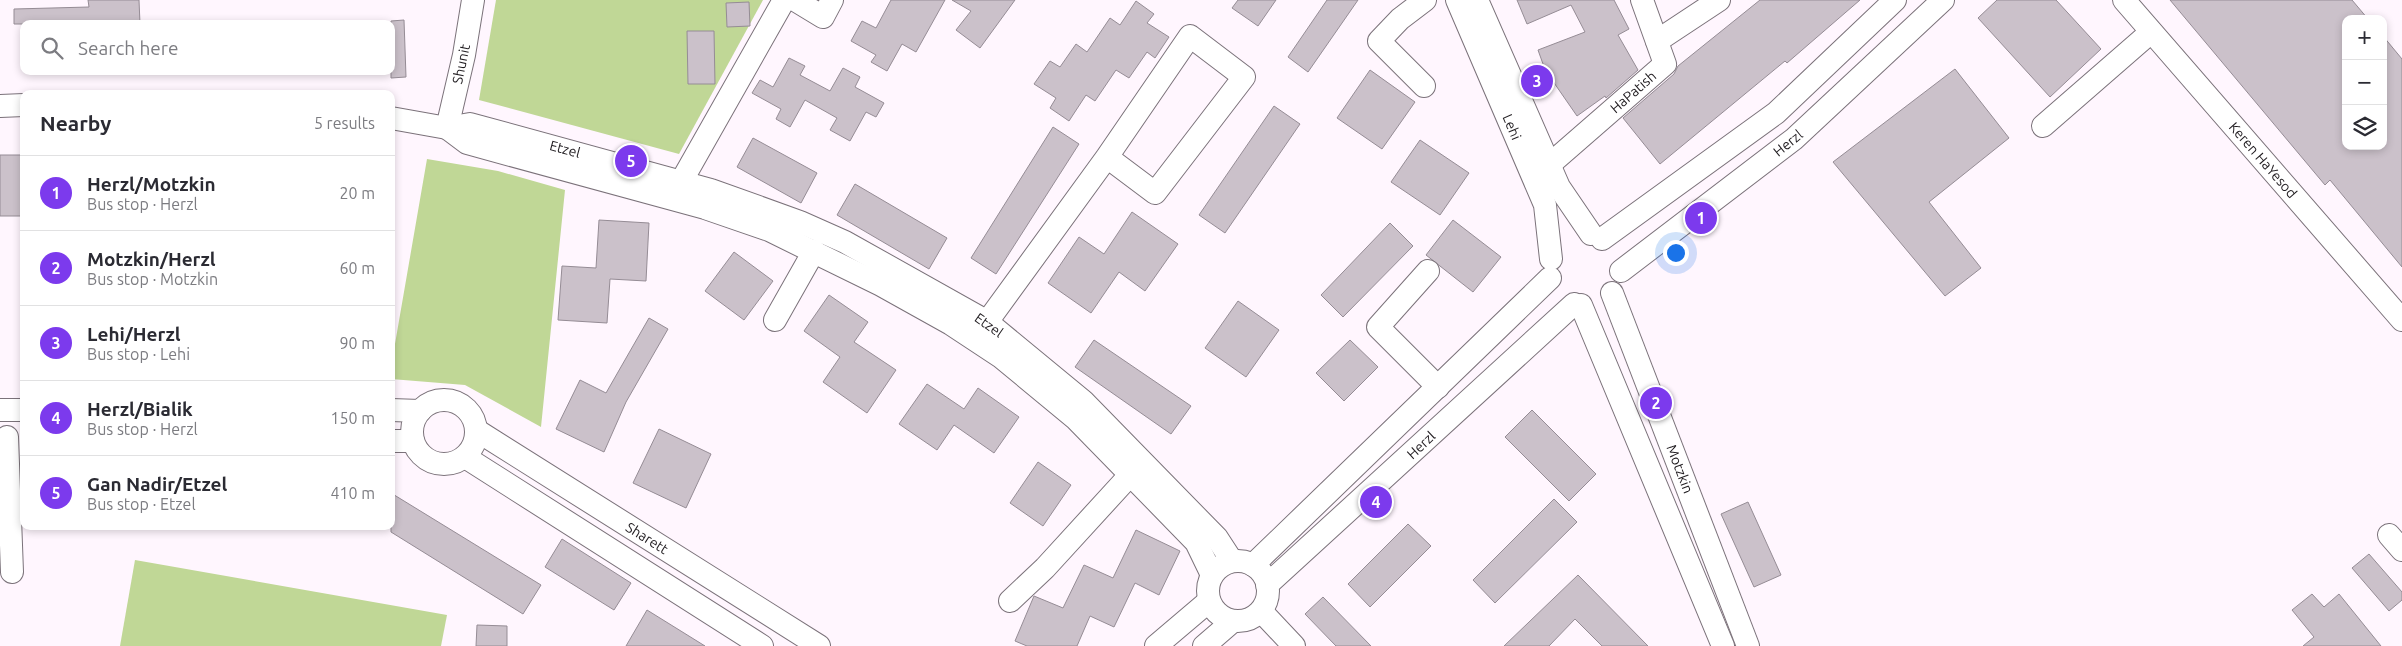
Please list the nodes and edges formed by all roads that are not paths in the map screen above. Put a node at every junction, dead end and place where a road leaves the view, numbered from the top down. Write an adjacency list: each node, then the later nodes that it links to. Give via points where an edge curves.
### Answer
1 (473, 0): 20 (street, Shunit)
2 (784, 0): 23 (street)
3 (795, 0): 4 (street, via 823,17)
4 (832, 0)
5 (1425, 0): 15 (street, via 1400,19 1379,42)
6 (1457, 0): 26 (street, Lehi, via 1544,205)
7 (1477, 0): 22 (street, Lehi)
8 (1642, 0): 14 (street, HaPatish)
9 (1719, 0): 14 (street)
10 (1895, 0): 24 (street, via 1776,113)
11 (1943, 0): 28 (street, Herzl, via 1794,139)
12 (2124, 0): 13 (street, Keren HaYesod)
13 (2151, 32): 19 (street); 32 (street, Keren HaYesod)
14 (1657, 41): 22 (street, HaPatish, via 1665,64)
15 (1424, 86)
16 (20, 105): 17 (street)
17 (0, 106)
18 (395, 119): 20 (street, Etzel)
19 (2042, 126)
20 (447, 128): 23 (street, Etzel, via 467,143)
21 (1107, 157): 21 (street, via 1190,36 1244,77 1155,193); 33 (street)
22 (1549, 164): 24 (street, Lehi, via 1574,212)
23 (678, 191): 25 (street, Etzel, via 705,208); 33 (street, Etzel, via 800,222 845,242)
24 (1596, 236): 26 (street, via 1572,236 1562,242); 28 (street, via 1615,250)
25 (814, 250): 31 (street); 34 (street, Etzel, via 882,285)
26 (1551, 269): 30 (street, via 1555,290); 35 (street)
27 (1428, 271): 35 (street, via 1378,327)
28 (1621, 271): 29 (street)
29 (1612, 293): 30 (street, via 1598,302); 59 (street, Motzkin)
30 (1578, 305): 48 (street, Herzl); 58 (street, Motzkin)
31 (775, 320)
32 (2402, 320)
33 (986, 322): 34 (street); 45 (street, Etzel, via 1083,401)
34 (974, 340): 44 (street, Etzel, via 1001,357 1076,419)
35 (1438, 386): 45 (street)
36 (0, 410): 37 (street)
37 (20, 410)
38 (395, 410): 39 (street)
39 (420, 411): 40 (street, via 439,400 449,400 468,410); 42 (street, via 412,430)
40 (476, 430): 43 (street, via 472,450); 54 (street, Sharett)
41 (10, 437): 46 (street)
42 (402, 441): 43 (street, via 434,464 445,465)
43 (465, 458): 53 (street)
44 (1131, 474): 47 (street, Etzel, via 1196,542); 49 (street, via 1045,568)
45 (1242, 563): 47 (street, via 1224,564); 48 (street, via 1262,574)
46 (12, 572)
47 (1212, 575): 50 (street)
48 (1267, 585): 51 (street, via 1266,604)
49 (1010, 601)
50 (1209, 601): 52 (street, via 1218,615); 55 (street)
51 (1261, 611): 52 (street, via 1248,620); 57 (street)
52 (1233, 621): 56 (street)
53 (762, 646)
54 (819, 646)
55 (1156, 646)
56 (1204, 646)
57 (1294, 646)
58 (1723, 646)
59 (1748, 646)

